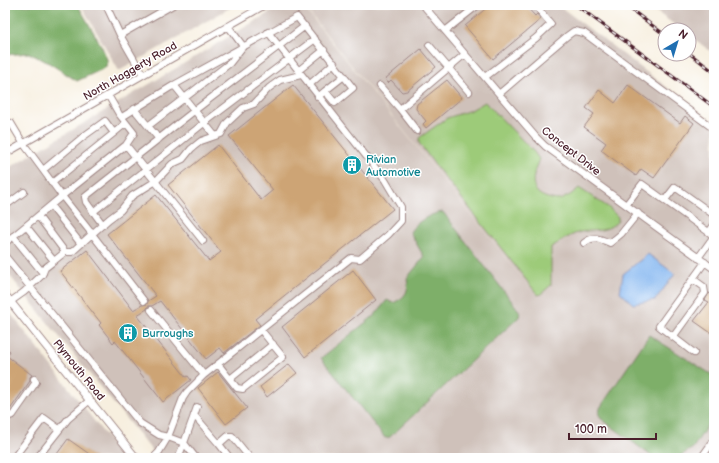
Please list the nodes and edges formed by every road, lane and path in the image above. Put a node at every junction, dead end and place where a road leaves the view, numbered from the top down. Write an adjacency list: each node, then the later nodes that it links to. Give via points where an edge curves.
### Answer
1 (106, 5): 11 (street)
2 (173, 5): 11 (street)
3 (265, 5): 7 (street, North Haggerty Road)
4 (423, 5): 9 (street, Concept Drive)
5 (478, 5): 9 (street)
6 (535, 5): 24 (street, via 551,24)
7 (228, 26): 14 (street); 22 (street, North Haggerty Road)
8 (305, 26): 10 (street, via 297,17); 12 (street); 15 (street)
9 (445, 30): 17 (street, Concept Drive)
10 (268, 32): 14 (street); 15 (street)
11 (120, 35): 22 (street)
12 (315, 39): 16 (street); 18 (street)
13 (429, 45): 20 (street)
14 (243, 46): 25 (street); 33 (street, via 230,63)
15 (278, 46): 18 (street); 36 (street)
16 (324, 50): 19 (street); 21 (street)
17 (465, 54): 20 (street); 24 (street, Concept Drive)
18 (288, 59): 21 (street); 40 (street)
19 (334, 63): 23 (street); 26 (street)
20 (449, 67): 29 (street); 35 (street)
21 (300, 73): 26 (street); 45 (street, via 280,80 268,88 254,104 243,108 227,123 221,134)
22 (143, 75): 31 (street, North Haggerty Road)
23 (344, 76): 28 (street); 28 (street, via 353,88 335,102)
24 (485, 77): 30 (street, Concept Drive)
25 (174, 85): 33 (street); 34 (street)
26 (309, 85): 32 (street)
27 (380, 86): 35 (street)
28 (325, 91): 32 (street)
29 (469, 92)
30 (499, 94): 42 (street, via 574,31 584,33); 59 (street, Concept Drive, via 545,146)
31 (108, 95): 37 (street); 47 (street, North Haggerty Road)
32 (318, 97): 88 (street, via 385,180 401,207 401,220 388,235 360,258 351,258)
33 (184, 98): 36 (street); 41 (street)
34 (134, 109): 37 (street); 41 (street)
35 (400, 109): 43 (street)
36 (194, 111): 40 (street); 46 (street)
37 (122, 117): 39 (street)
38 (11, 122): 47 (street)
39 (126, 123): 44 (street); 48 (street, via 134,133)
40 (204, 123): 45 (street); 52 (street)
41 (148, 126): 46 (street)
42 (714, 129)
43 (417, 131)
44 (114, 133): 51 (street, via 105,121); 54 (street)
45 (215, 136): 53 (street, via 201,140)
46 (159, 139): 50 (street)
47 (23, 144): 49 (street, North Haggerty Road); 51 (street)
48 (126, 145): 50 (street); 56 (street)
49 (5, 154)
50 (136, 157): 52 (street); 61 (street, via 86,198)
51 (43, 170): 54 (street)
52 (146, 170): 53 (street); 61 (street)
53 (156, 181): 65 (street, via 132,196 122,210); 71 (street)
54 (52, 183): 56 (street)
55 (24, 192): 58 (street)
56 (62, 196): 60 (street); 68 (street)
57 (665, 200): 59 (street, via 642,184); 63 (street, via 675,187); 69 (street)
58 (6, 204)
59 (626, 205): 62 (street, Concept Drive)
60 (51, 206): 64 (street); 74 (street)
61 (93, 212): 65 (street)
62 (638, 213): 73 (street, via 610,243 598,238 591,238); 77 (street, Concept Drive)
63 (714, 215)
64 (38, 216): 67 (street); 75 (street)
65 (103, 225): 68 (street)
66 (714, 225): 69 (street)
67 (26, 226): 70 (street); 78 (street)
68 (92, 234): 74 (street); 85 (street)
69 (712, 235): 77 (street)
70 (13, 236): 72 (street); 81 (street)
71 (203, 241)
72 (5, 243)
73 (584, 243)
74 (81, 244): 75 (street, via 72,252)
75 (66, 252): 78 (street)
76 (5, 256): 83 (street)
77 (698, 258): 79 (street, Concept Drive)
78 (54, 261): 81 (street)
79 (705, 262): 80 (street, Concept Drive); 82 (street)
80 (714, 269)
81 (43, 273): 83 (street)
82 (693, 279): 89 (street, via 704,287 705,293); 89 (street, via 660,326)
83 (30, 286): 86 (street); 101 (street, via 140,423)
84 (5, 295): 86 (main road, Plymouth Road)
85 (144, 301)
86 (10, 302): 96 (main road, Plymouth Road)
87 (151, 310): 93 (street)
88 (261, 330): 90 (street); 92 (street)
89 (673, 337): 91 (street)
90 (272, 344): 95 (street); 95 (street, via 283,358 243,389 237,388)
91 (694, 353)
92 (218, 364): 93 (street); 95 (street)
93 (204, 375): 101 (street, via 183,398)
94 (34, 379): 98 (street, via 36,382 13,414)
95 (230, 379)
96 (90, 400): 100 (street); 107 (main road, Plymouth Road)
97 (197, 407): 99 (street)
98 (5, 414)
99 (194, 414): 103 (street); 104 (street)
100 (59, 429): 105 (street, via 44,418 15,456); 106 (street)
101 (168, 438): 103 (street); 108 (street)
102 (714, 440): 113 (street)
103 (184, 443): 109 (street); 110 (street)
104 (219, 444): 111 (street); 112 (street, via 228,436 232,436)
105 (17, 458)
106 (37, 458)
107 (136, 458)
108 (153, 458)
109 (178, 458)
110 (196, 458)
111 (230, 458)
112 (250, 458)
113 (701, 458)

